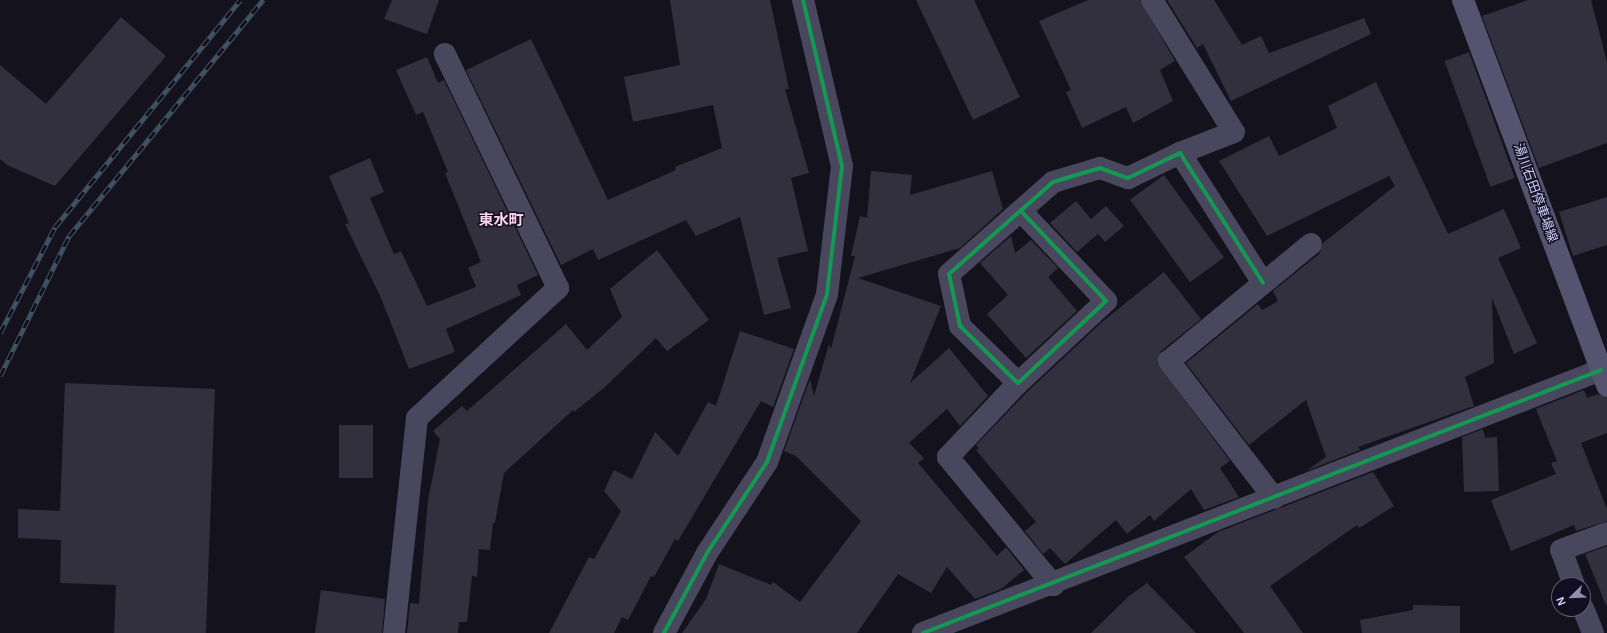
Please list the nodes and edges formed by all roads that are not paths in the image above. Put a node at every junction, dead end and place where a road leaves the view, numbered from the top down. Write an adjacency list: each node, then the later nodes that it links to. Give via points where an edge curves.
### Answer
1 (803, 0): 17 (street, via 842,166 827,294 767,462 707,553)
2 (1152, 0): 5 (street, via 1234,132)
3 (1463, 0): 9 (main road, 湯川石田停車場線)
4 (445, 54): 16 (street, via 558,288 417,418)
5 (1180, 153): 6 (street, via 1128,178 1100,168 1052,182); 8 (street)
6 (1021, 210): 10 (street, via 949,274 960,326); 10 (street, via 1106,302)
7 (1311, 244): 8 (street)
8 (1263, 283): 11 (street, via 1169,361)
9 (1604, 378): 11 (street)
10 (1018, 383): 14 (street, via 948,457)
11 (1274, 498): 14 (street)
12 (1607, 532): 13 (street, via 1561,550)
13 (1571, 577)
14 (1053, 585): 18 (street)
15 (1587, 617): 19 (street)
16 (394, 633)
17 (664, 633)
18 (923, 633)
19 (1593, 633)

